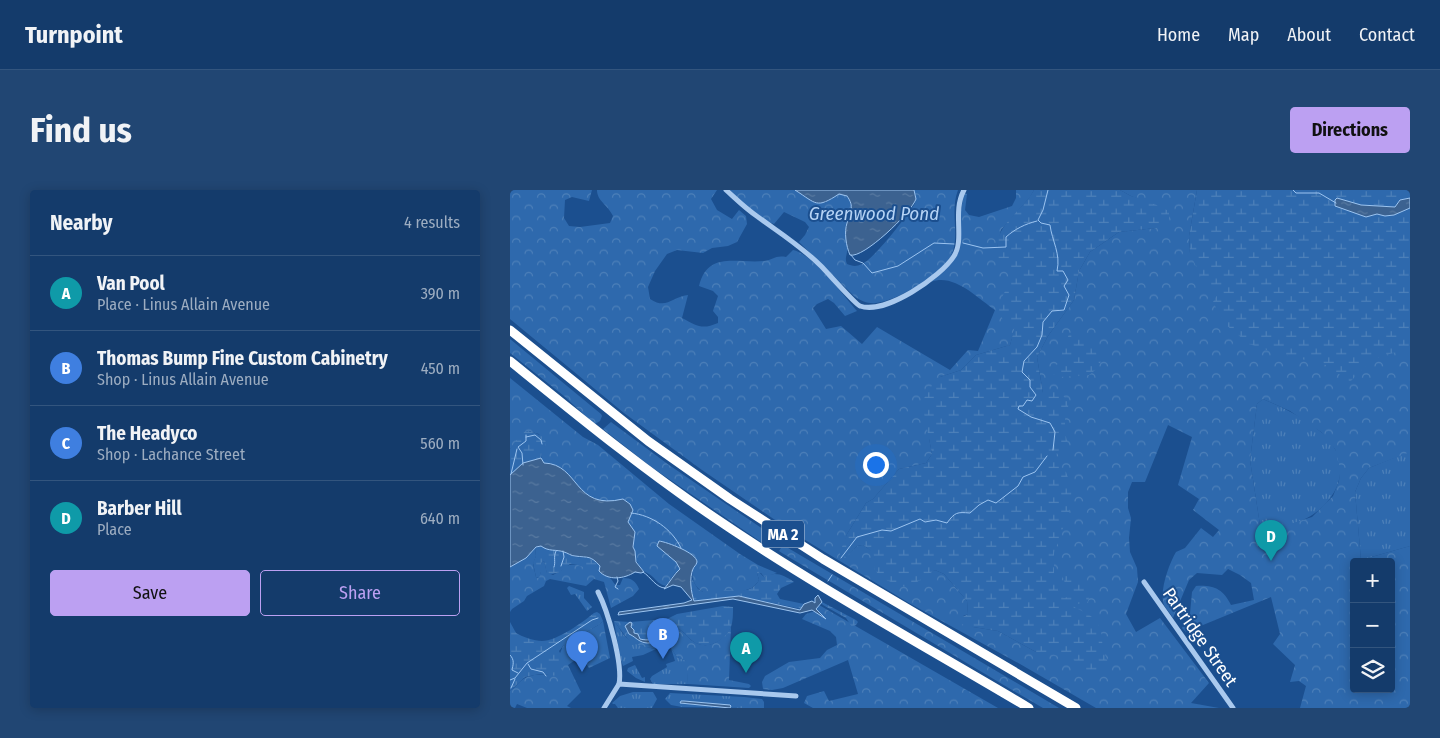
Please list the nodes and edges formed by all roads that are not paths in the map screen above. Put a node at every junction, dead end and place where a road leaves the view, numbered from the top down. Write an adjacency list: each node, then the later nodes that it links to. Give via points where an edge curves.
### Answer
1 (726, 190): 2 (street, via 758,218 810,255 858,306 873,308 911,292 955,256 958,208)
2 (964, 190)
3 (510, 330): 11 (highway, MA 2, via 648,440 738,505 823,559)
4 (510, 361): 10 (highway, MA 2, via 634,460 740,535)
5 (1144, 582): 12 (street, Partridge Street)
6 (598, 592): 7 (street, via 611,630 620,672)
7 (619, 684): 8 (street); 9 (street)
8 (796, 696)
9 (604, 708)
10 (1029, 708)
11 (1076, 708)
12 (1233, 708)

